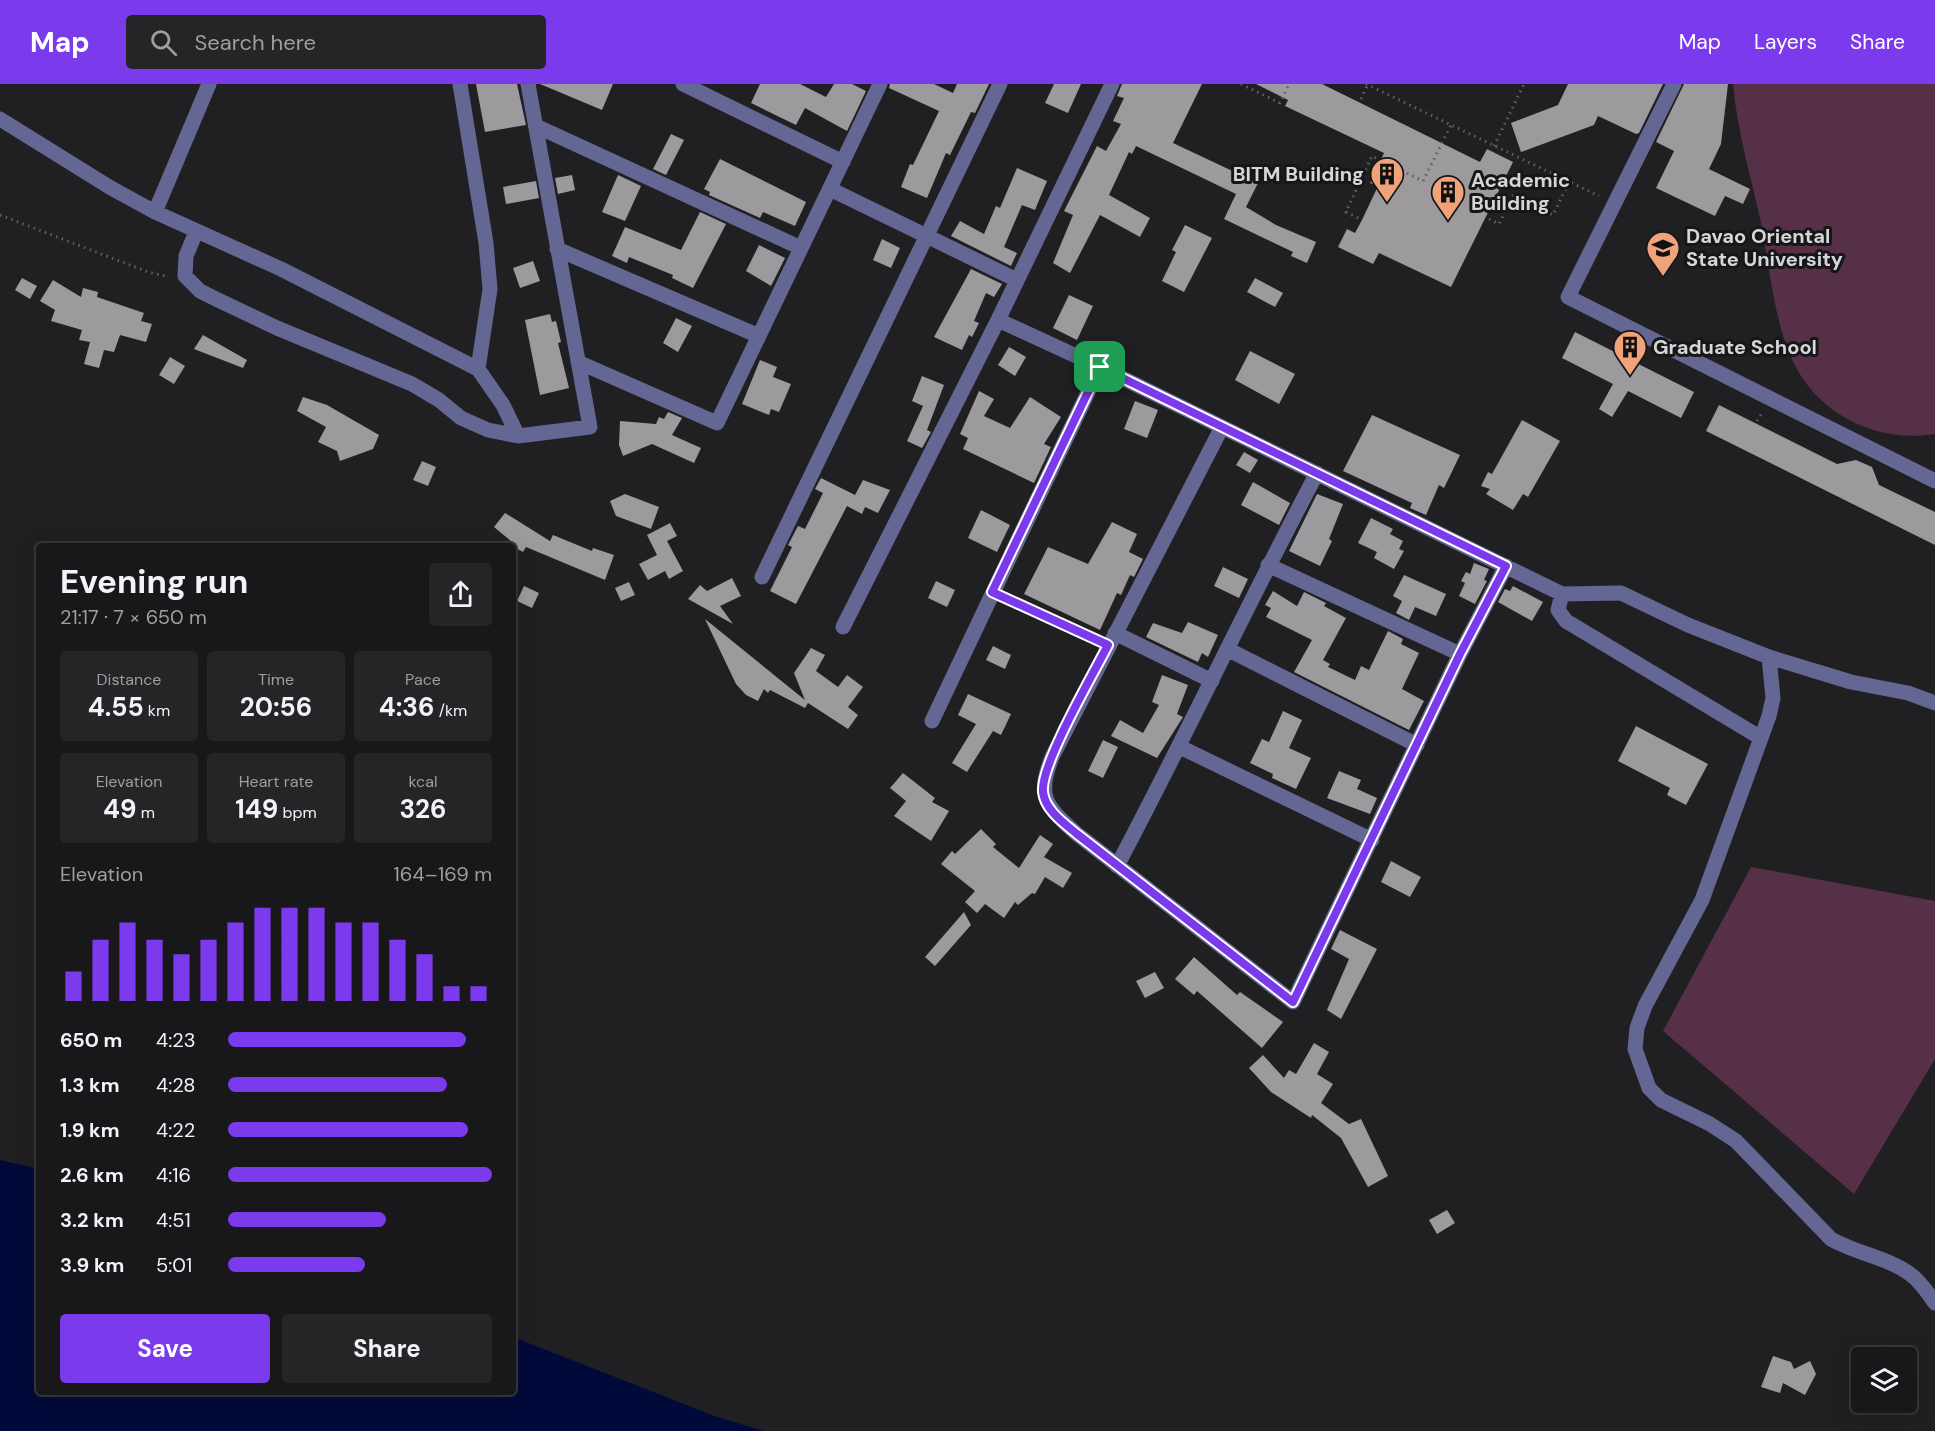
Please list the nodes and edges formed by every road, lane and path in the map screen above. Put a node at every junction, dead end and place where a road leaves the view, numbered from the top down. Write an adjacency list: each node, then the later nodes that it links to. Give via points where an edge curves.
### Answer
1 (209, 84): 22 (street)
2 (460, 84): 36 (street, via 490,289)
3 (528, 84): 16 (street)
4 (683, 84): 18 (street)
5 (880, 84): 18 (street)
6 (1000, 84): 27 (street)
7 (1112, 84): 31 (street)
8 (1241, 84): 9 (path, via 1280,103)
9 (1289, 84)
10 (1367, 84): 13 (path); 15 (path)
11 (1524, 84): 17 (path)
12 (1674, 84): 21 (street)
13 (1361, 99)
14 (0, 119): 22 (street)
15 (1451, 125): 17 (path); 24 (path, via 1423,181 1372,156 1346,212)
16 (536, 126): 28 (street); 29 (street)
17 (1494, 146): 19 (path)
18 (843, 162): 20 (street)
19 (1569, 182): 21 (path); 25 (path, via 1553,215 1513,196 1499,224)
20 (830, 189): 27 (street); 28 (street)
21 (1615, 204): 40 (street, via 1568,297)
22 (155, 212): 26 (street)
23 (0, 215): 30 (path, via 148,272)
24 (1358, 218)
25 (1489, 219)
26 (196, 232): 30 (street, via 186,256); 36 (street, via 280,269)
27 (927, 237): 31 (street); 43 (street)
28 (801, 248): 33 (street)
29 (557, 249): 33 (street); 34 (street)
30 (185, 276): 38 (street, via 200,291 228,305 412,384 461,418 488,430)
31 (1017, 280): 32 (street)
32 (998, 320): 35 (street); 46 (street)
33 (759, 336): 34 (street, via 717,423)
34 (578, 362): 38 (street, via 591,427)
35 (1100, 367): 37 (street); 44 (street)
36 (478, 369): 38 (street, via 503,405)
37 (1222, 427): 39 (street); 47 (street)
38 (518, 436)
39 (1317, 473): 41 (street); 42 (street)
40 (1935, 481)
41 (1268, 565): 48 (street); 49 (street)
42 (1506, 566): 45 (street); 49 (street)
43 (762, 577)
44 (992, 592): 47 (path); 53 (street)
45 (1562, 594): 50 (street, via 1621,593); 54 (street, via 1558,610 1566,621)
46 (843, 627)
47 (1112, 639): 51 (street); 58 (street, via 1052,757 1042,791 1047,806 1060,819)
48 (1227, 649): 51 (street); 55 (street)
49 (1460, 654): 55 (street)
50 (1769, 657): 52 (street); 54 (street, via 1773,698)
51 (1212, 681): 56 (street)
52 (1935, 703)
53 (932, 721)
54 (1761, 738): 59 (street, via 1702,900 1645,1006 1635,1049 1640,1069 1660,1100 1710,1124 1736,1142 1831,1239 1908,1272)
55 (1417, 745): 57 (street)
56 (1180, 747): 57 (street); 58 (street)
57 (1372, 840): 58 (street, via 1293,1002)
58 (1117, 866)
59 (1935, 1303)

